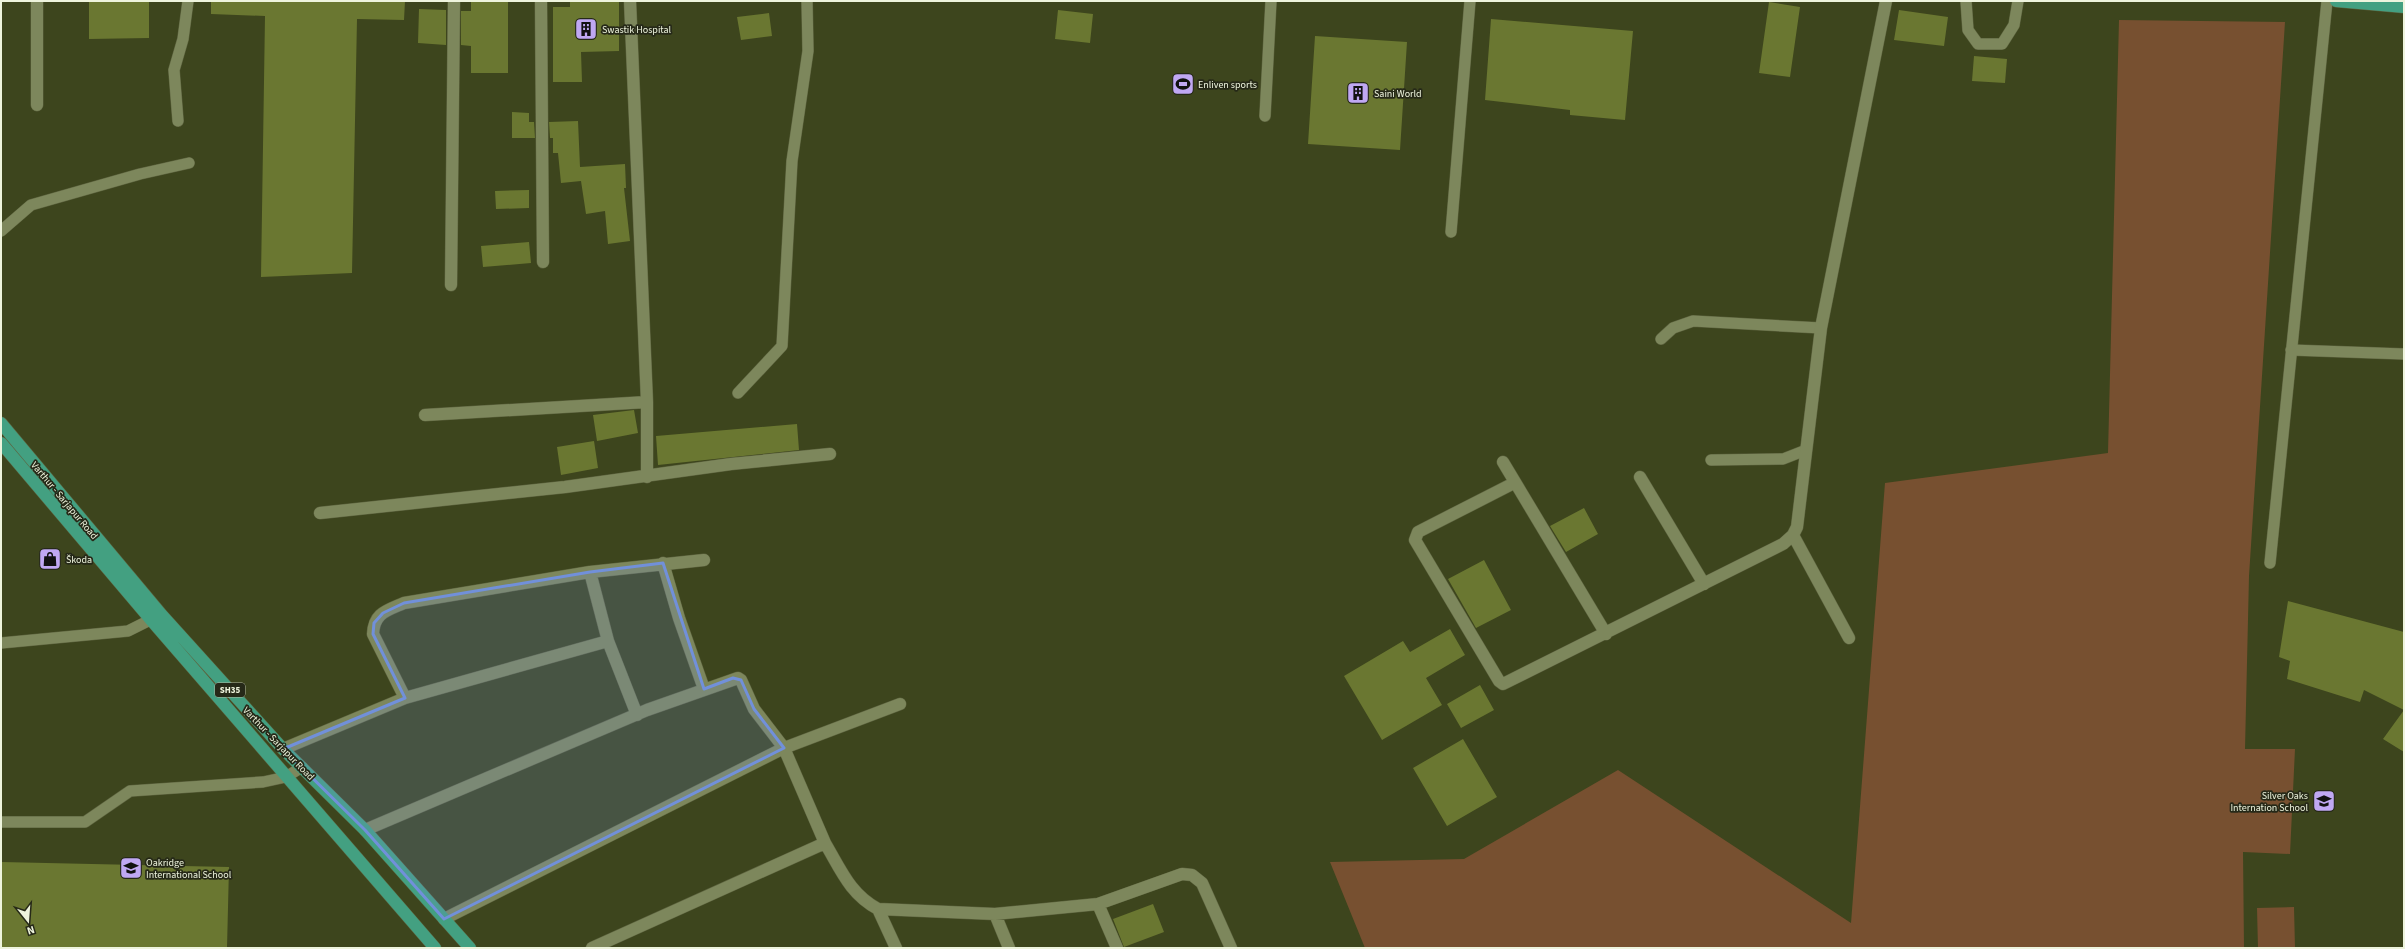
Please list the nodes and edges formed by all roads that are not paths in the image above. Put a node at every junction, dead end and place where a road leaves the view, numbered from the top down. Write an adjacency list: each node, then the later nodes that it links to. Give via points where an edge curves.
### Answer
1 (37, 1): 15 (street)
2 (188, 1): 17 (lane, via 183,39 174,70)
3 (454, 1): 22 (street)
4 (541, 1): 21 (street)
5 (630, 1): 28 (street)
6 (807, 1): 27 (lane, via 808,51 792,161 782,346)
7 (1271, 1): 16 (lane)
8 (1470, 1): 20 (lane)
9 (1886, 1): 23 (street)
10 (1966, 1): 11 (lane, via 1968,30 1978,44 2002,44 2014,25)
11 (2018, 1)
12 (2327, 1): 25 (lane)
13 (2336, 1): 14 (main road)
14 (2404, 7)
15 (37, 105)
16 (1265, 116)
17 (178, 121)
18 (189, 163): 19 (lane, via 31,205)
19 (1, 231)
20 (1451, 232)
21 (543, 262)
22 (451, 285)
23 (1821, 328): 24 (lane, via 1693,321 1673,328); 32 (street)
24 (1661, 339)
25 (2291, 350): 26 (lane); 43 (lane)
26 (2404, 354)
27 (738, 393)
28 (647, 402): 29 (street); 36 (street)
29 (425, 415)
30 (1, 423): 46 (main road, Varthur - Sarjapur Road / SH35)
31 (1, 443): 46 (main road, Varthur - Sarjapur Road / SH35)
32 (1806, 450): 34 (lane, via 1783,459); 40 (street, via 1797,527)
33 (830, 454): 36 (street)
34 (1711, 460)
35 (1503, 462): 38 (street)
36 (647, 476): 39 (street)
37 (1640, 477): 45 (street)
38 (1514, 483): 47 (street); 47 (street, via 1415,535 1415,540 1499,681 1506,683)
39 (320, 513)
40 (1793, 535): 45 (street, via 1783,544); 48 (street)
41 (704, 560): 42 (street)
42 (663, 564): 44 (street); 51 (street)
43 (2270, 564)
44 (590, 572): 49 (street); 52 (street, via 404,603 383,613 374,623 373,634)
45 (1704, 584): 47 (street)
46 (156, 617): 50 (lane, via 128,631 112,634); 56 (main road, Varthur - Sarjapur Road / SH35); 58 (main road, Varthur - Sarjapur Road / SH35)
47 (1606, 634)
48 (1849, 638)
49 (608, 641): 52 (street); 54 (street)
50 (1, 643)
51 (704, 689): 54 (street); 55 (street, via 733,678 741,680 754,709)
52 (405, 698): 56 (street)
53 (900, 704): 55 (street)
54 (637, 715): 60 (street)
55 (784, 748): 61 (street); 65 (street)
56 (283, 749): 57 (main road, Varthur - Sarjapur Road / SH35)
57 (302, 767): 58 (lane); 60 (main road, Varthur - Sarjapur Road / SH35)
58 (286, 777): 59 (lane, via 263,782 130,791 85,822); 66 (main road, Varthur - Sarjapur Road / SH35)
59 (1, 822)
60 (365, 830): 65 (main road, Varthur - Sarjapur Road / SH35)
61 (825, 844): 63 (street, via 852,889 862,901); 68 (street)
62 (1098, 904): 64 (street); 71 (street); 72 (street, via 1182,874 1192,875 1202,883)
63 (878, 909): 64 (street); 69 (street)
64 (995, 914): 70 (street)
65 (444, 919): 67 (main road, Varthur - Sarjapur Road / SH35)
66 (435, 948)
67 (470, 948)
68 (592, 948)
69 (896, 948)
70 (1010, 948)
71 (1117, 948)
72 (1231, 948)

